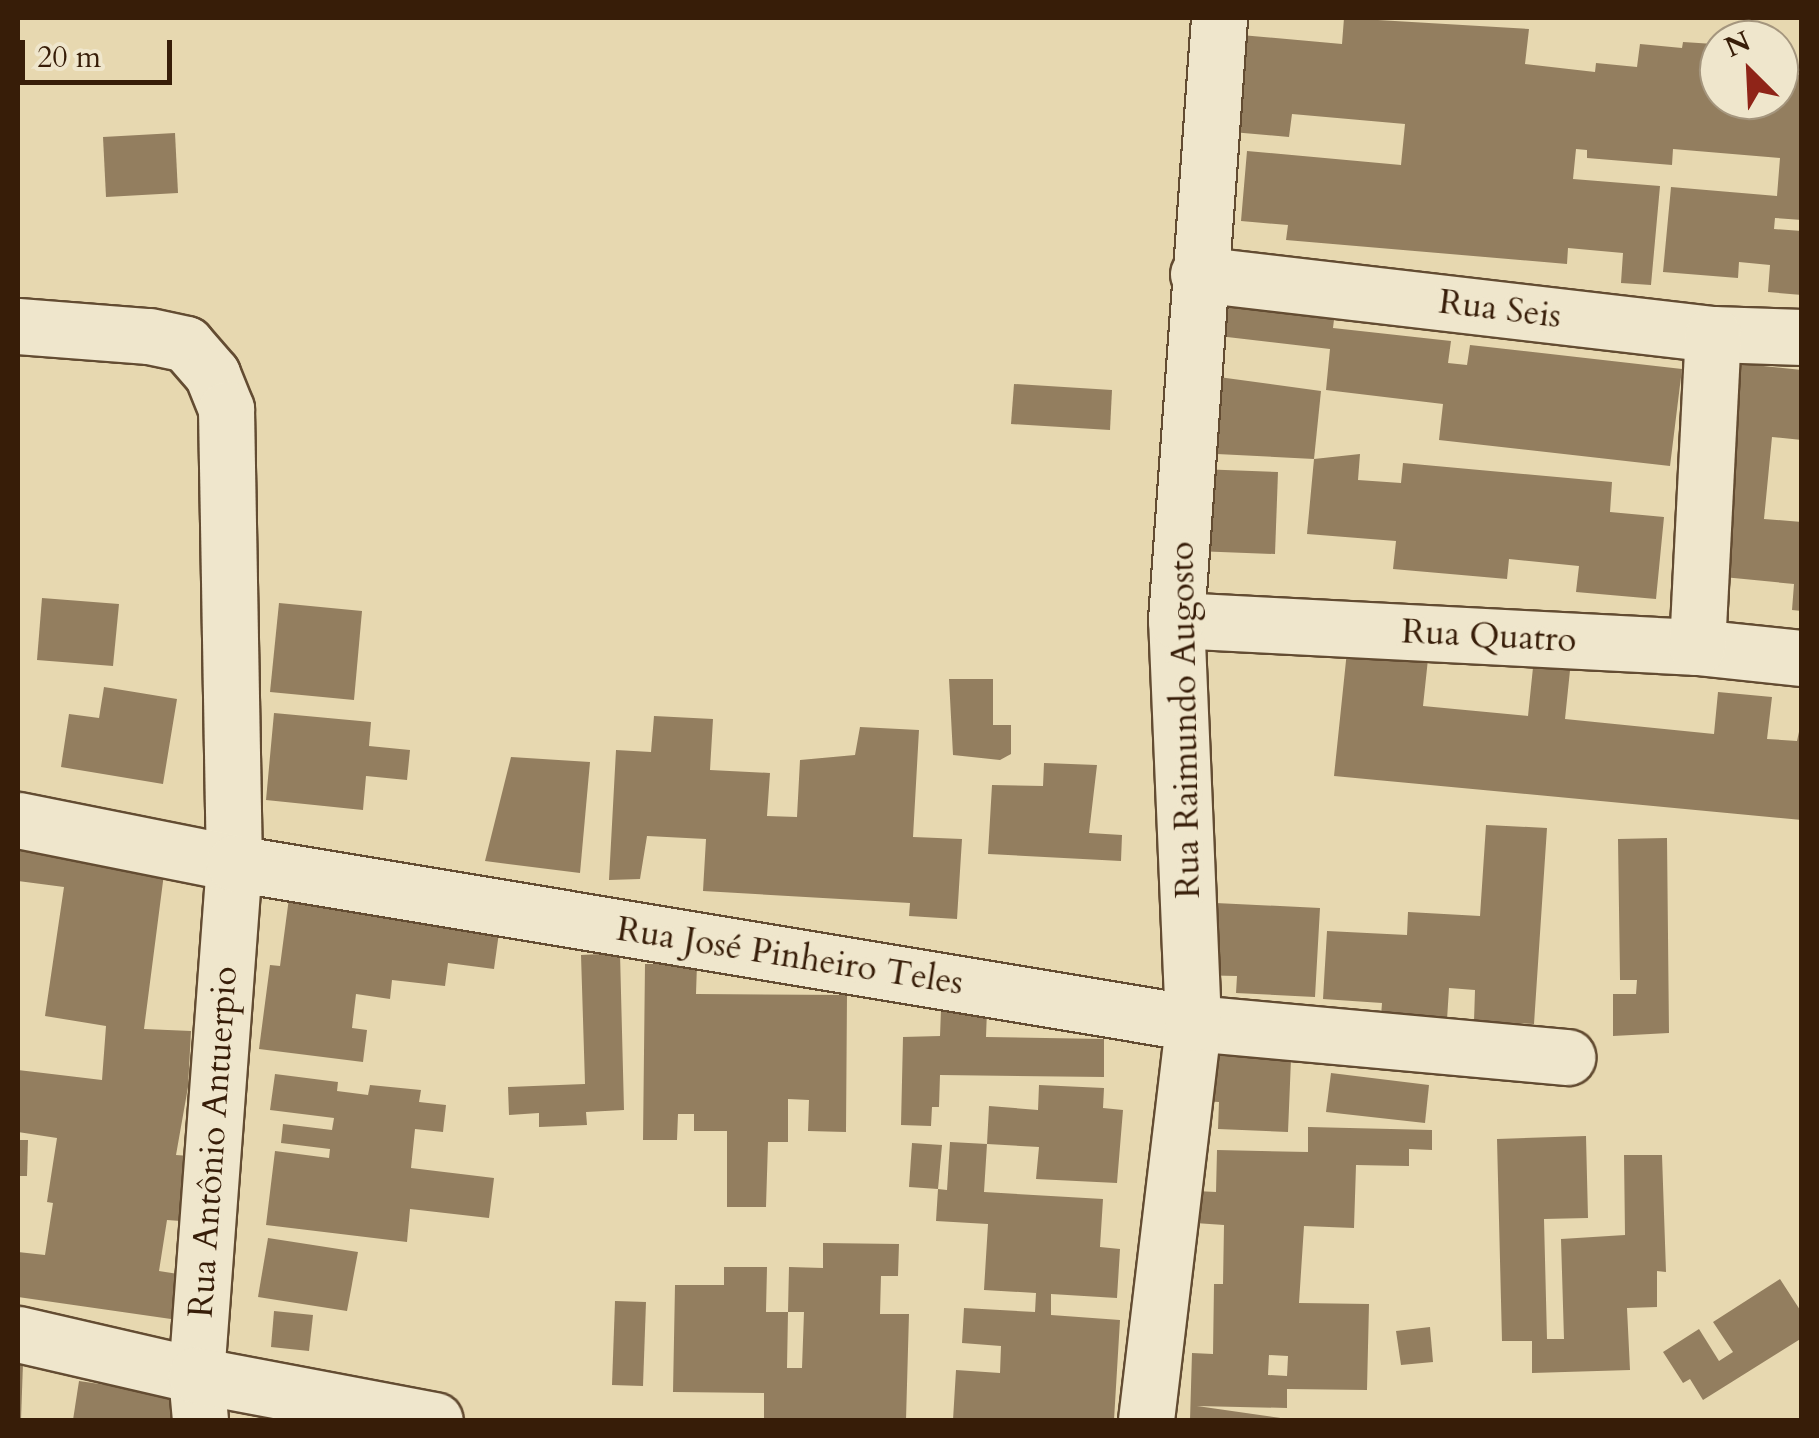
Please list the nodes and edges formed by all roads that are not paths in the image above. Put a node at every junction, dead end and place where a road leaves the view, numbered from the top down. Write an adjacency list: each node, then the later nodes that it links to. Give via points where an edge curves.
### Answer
1 (1219, 18): 2 (street, Rua Raimundo Augosto)
2 (1198, 274): 4 (street, Rua Seis); 6 (street, Rua Raimundo Augosto)
3 (18, 326): 10 (street, Rua Antônio Antuerpio, via 186,344 212,374 226,408)
4 (1713, 334): 5 (street, Rua Seis); 7 (street)
5 (1802, 337)
6 (1176, 620): 7 (street, Rua Quatro); 11 (street, Rua Raimundo Augosto)
7 (1697, 647): 8 (street, Rua Quatro)
8 (1802, 658)
9 (18, 820): 10 (street, Rua José Pinheiro Teles)
10 (234, 862): 11 (street, Rua José Pinheiro Teles); 14 (street, Rua Antônio Antuerpio)
11 (1193, 1023): 12 (street, Rua José Pinheiro Teles); 16 (street, Rua Raimundo Augosto)
12 (1567, 1057)
13 (18, 1334): 14 (street)
14 (198, 1398): 15 (street)
15 (435, 1420)
16 (1146, 1420)

